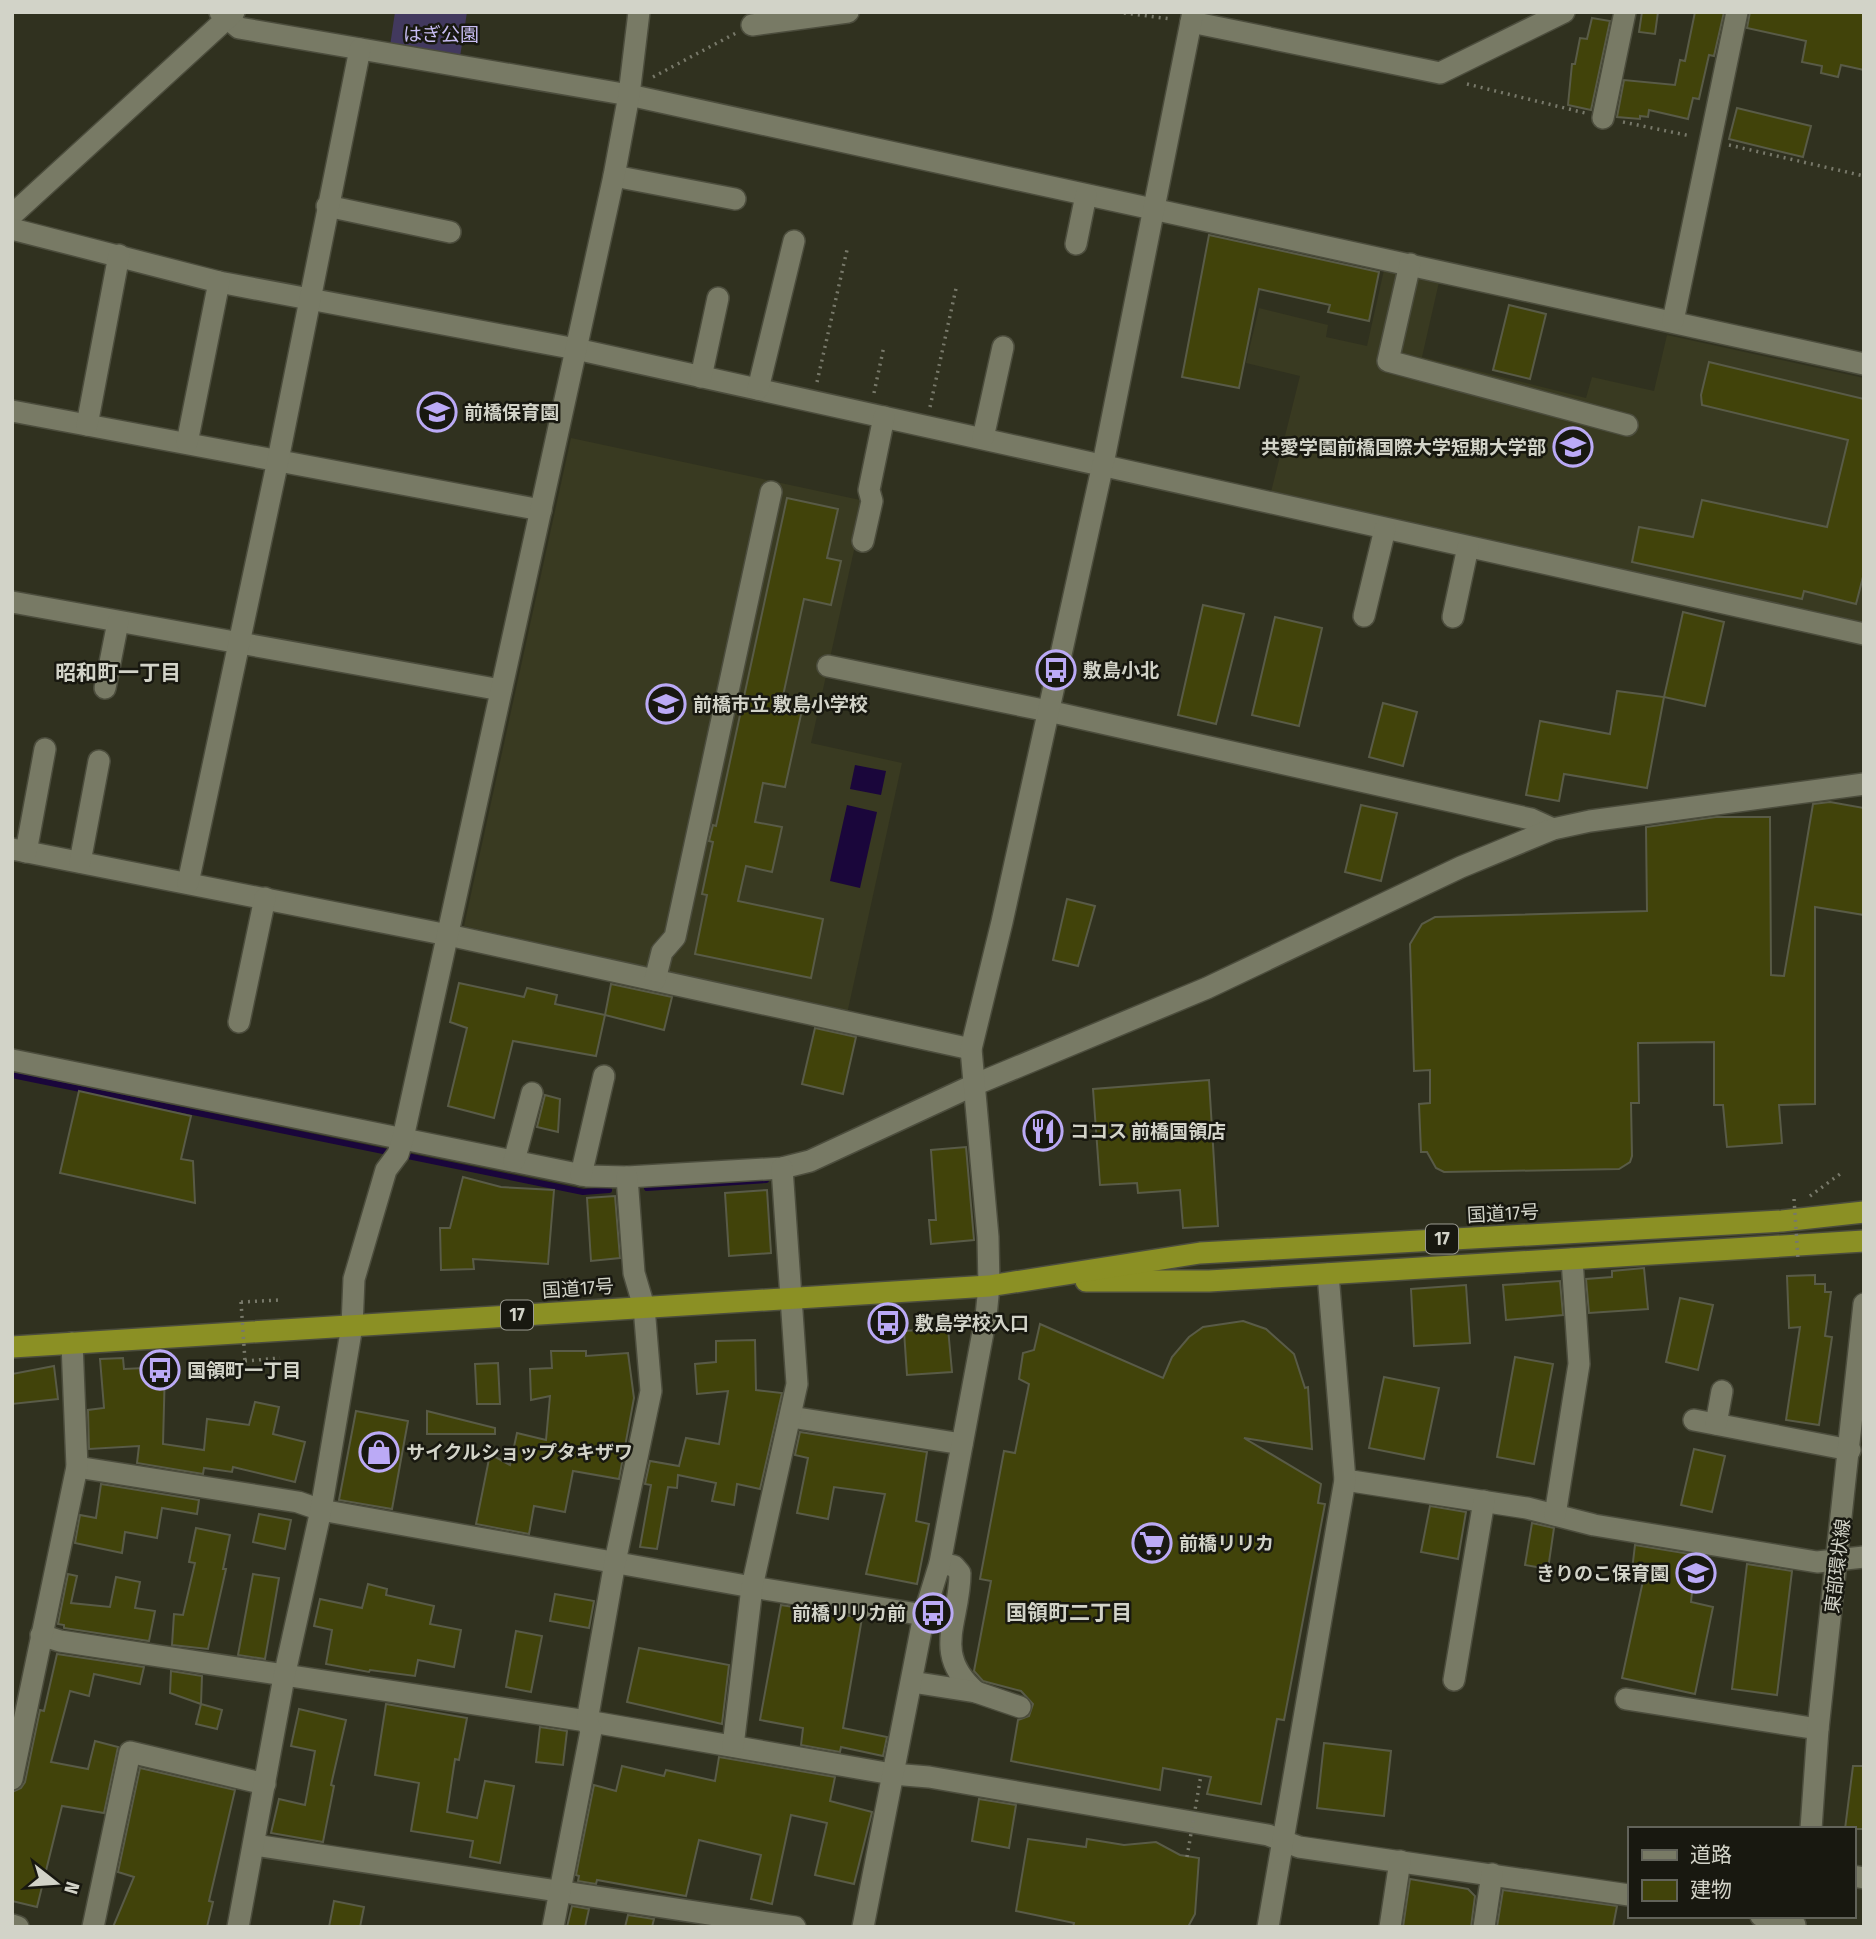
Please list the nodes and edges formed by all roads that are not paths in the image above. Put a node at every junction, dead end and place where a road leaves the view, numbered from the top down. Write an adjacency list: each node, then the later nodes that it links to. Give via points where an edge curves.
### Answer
1 (639, 12): 10 (street)
2 (848, 12): 8 (street)
3 (1564, 12): 7 (street, via 1440,73)
4 (1625, 12): 11 (street)
5 (1737, 12): 27 (street)
6 (227, 14): 9 (street, via 239,28); 17 (street)
7 (1192, 17): 16 (street)
8 (752, 25)
9 (360, 49): 10 (street); 15 (street)
10 (629, 95): 12 (street); 13 (street)
11 (1603, 118)
12 (614, 176): 14 (street); 29 (street)
13 (1086, 195): 16 (street); 21 (street)
14 (735, 199)
15 (327, 206): 19 (street); 26 (street)
16 (1156, 210): 23 (street); 40 (street)
17 (12, 215)
18 (12, 229): 22 (street)
19 (450, 232)
20 (794, 241): 32 (street)
21 (1076, 244)
22 (119, 255): 24 (street); 35 (street)
23 (1410, 264): 27 (street); 36 (street, via 1388,360)
24 (219, 282): 26 (street); 38 (street)
25 (718, 298): 31 (street)
26 (308, 300): 29 (street); 39 (street)
27 (1673, 321): 30 (street)
28 (1003, 347): 37 (street)
29 (576, 349): 31 (street); 42 (street)
30 (1864, 364)
31 (701, 377): 32 (street)
32 (758, 389): 34 (street)
33 (12, 411): 35 (street)
34 (877, 414): 37 (street); 44 (street, via 869,490 872,502)
35 (87, 425): 38 (street)
36 (1627, 425)
37 (984, 438): 40 (street)
38 (187, 443): 39 (street)
39 (278, 460): 42 (street); 51 (street)
40 (1103, 464): 43 (street); 55 (street)
41 (771, 492): 65 (street, via 675,937 662,952)
42 (541, 509): 54 (street)
43 (1385, 529): 45 (street); 47 (street)
44 (863, 541)
45 (1468, 547): 48 (street); 50 (street)
46 (12, 602): 49 (street)
47 (1364, 616)
48 (1453, 617)
49 (118, 622): 51 (street); 53 (street)
50 (1864, 634)
51 (237, 643): 54 (street); 62 (street)
52 (828, 666): 55 (street)
53 (105, 688)
54 (501, 690): 64 (street)
55 (1048, 711): 59 (street, via 1531,819); 67 (street)
56 (45, 749): 60 (street)
57 (99, 761): 61 (street)
58 (1864, 784): 59 (street)
59 (1553, 829): 70 (street, via 1461,867 1207,988)
60 (19, 850): 61 (street)
61 (80, 862): 62 (street)
62 (188, 883): 63 (street)
63 (265, 898): 64 (street); 66 (street)
64 (448, 935): 65 (street); 72 (street)
65 (655, 979): 67 (street)
66 (239, 1022)
67 (971, 1049): 70 (street)
68 (12, 1060): 72 (street)
69 (604, 1076): 75 (street)
70 (974, 1085): 74 (street, via 810,1161); 82 (street)
71 (532, 1093): 73 (street)
72 (403, 1138): 73 (street); 86 (street, via 386,1170 354,1279)
73 (514, 1161): 75 (street)
74 (782, 1168): 76 (street); 83 (street)
75 (581, 1175): 76 (street)
76 (627, 1177): 85 (street, via 634,1273)
77 (1864, 1212): 81 (highway, 国道17号 / 17, via 1782,1221 1200,1253)
78 (1864, 1241): 79 (highway, 国道17号 / 17)
79 (1572, 1259): 80 (highway, 国道17号 / 17); 100 (street, via 1579,1364)
80 (1328, 1274): 81 (highway, 国道17号 / 17, via 1209,1281); 97 (street)
81 (1021, 1282): 82 (highway, 国道17号 / 17)
82 (989, 1286): 83 (highway, 国道17号 / 17); 94 (street)
83 (791, 1296): 85 (highway, 国道17号 / 17); 91 (street, via 797,1376)
84 (1864, 1304): 90 (street, 東部環状線)
85 (644, 1307): 86 (highway, 国道17号 / 17); 103 (street, via 651,1391)
86 (352, 1326): 87 (highway, 国道17号 / 17); 99 (street)
87 (72, 1343): 88 (highway, 国道17号 / 17); 96 (street)
88 (12, 1347)
89 (1721, 1391): 93 (street)
90 (1860, 1393): 95 (street, 東部環状線)
91 (792, 1416): 94 (street); 105 (street)
92 (1694, 1420): 93 (street)
93 (1716, 1424): 95 (street)
94 (962, 1444): 104 (street)
95 (1850, 1450): 102 (street, 東部環状線)
96 (77, 1467): 99 (street, via 298,1502); 107 (street)
97 (1345, 1480): 98 (street); 121 (street)
98 (1484, 1501): 100 (street); 109 (street)
99 (321, 1510): 103 (street); 108 (street)
100 (1555, 1515): 102 (street, via 1817,1562)
101 (1864, 1557): 102 (street)
102 (1838, 1560): 115 (street, 東部環状線)
103 (615, 1562): 105 (street); 114 (street)
104 (940, 1563): 106 (street); 111 (street, via 954,1566 960,1573 950,1652 954,1668)
105 (752, 1587): 106 (street); 116 (street)
106 (923, 1615): 110 (street)
107 (41, 1635): 108 (street); 118 (street)
108 (284, 1677): 114 (street); 119 (street)
109 (1454, 1680)
110 (912, 1682): 111 (street); 117 (street)
111 (975, 1692): 113 (street)
112 (1626, 1699): 115 (street)
113 (1020, 1707)
114 (587, 1721): 116 (street); 125 (street, via 590,1731)
115 (1818, 1729): 120 (street, 東部環状線)
116 (733, 1745): 117 (street)
117 (892, 1774): 121 (street, via 1268,1835); 135 (street)
118 (12, 1779)
119 (265, 1784): 122 (street); 131 (street, via 130,1752)
120 (1811, 1827)
121 (1281, 1841): 123 (street); 136 (street)
122 (254, 1845): 125 (street); 132 (street)
123 (1400, 1861): 124 (street); 137 (street)
124 (1492, 1874): 126 (street); 138 (street)
125 (560, 1889): 133 (street); 134 (street)
126 (1628, 1895)
127 (1771, 1918): 128 (street)
128 (1796, 1923)
129 (12, 1925): 130 (street)
130 (18, 1927)
131 (93, 1927)
132 (238, 1927)
133 (553, 1927)
134 (795, 1927)
135 (863, 1927)
136 (1268, 1927)
137 (1390, 1927)
138 (1484, 1927)

